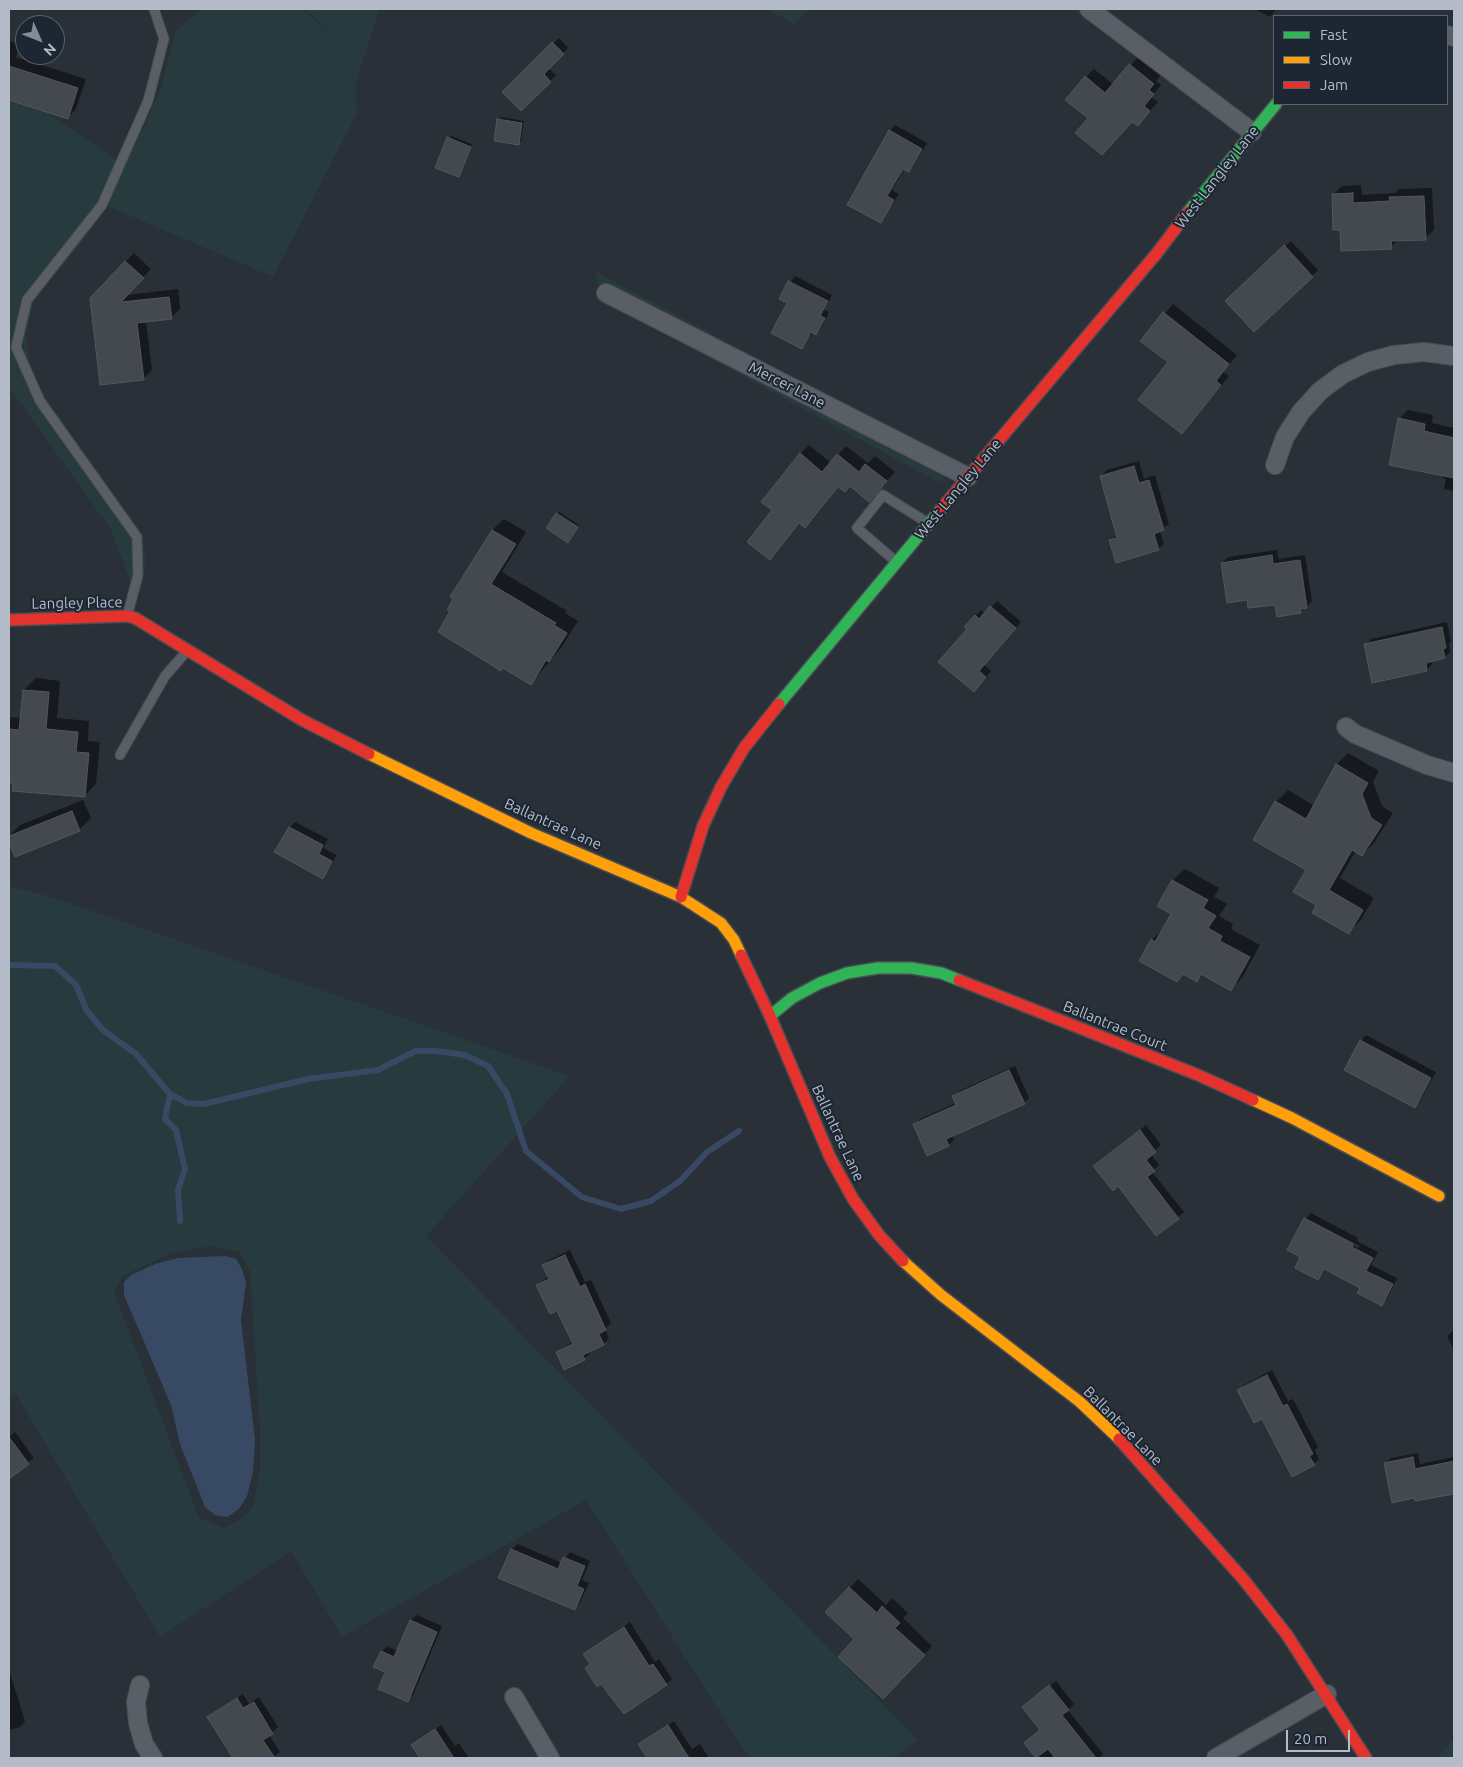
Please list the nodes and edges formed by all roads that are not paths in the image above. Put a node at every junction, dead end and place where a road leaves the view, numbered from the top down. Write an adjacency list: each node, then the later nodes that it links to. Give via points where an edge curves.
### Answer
1 (154, 9): 11 (lane, via 164,39 148,101 102,206 27,300 16,347 40,401 137,537 138,575)
2 (1089, 9): 4 (street)
3 (1275, 105): 4 (street, West Langley Lane)
4 (1252, 132): 8 (street, West Langley Lane, via 1157,253)
5 (606, 293): 8 (street, Mercer Lane)
6 (1454, 356): 7 (street, via 1424,352 1394,355 1368,362 1343,374 1320,391 1301,412 1285,437)
7 (1275, 465)
8 (968, 477): 9 (street, West Langley Lane)
9 (929, 523): 10 (street, West Langley Lane); 10 (lane, via 883,496 856,528)
10 (896, 562): 17 (street, West Langley Lane, via 744,748 703,826)
11 (127, 616): 12 (street, Langley Place); 13 (street, Langley Place)
12 (9, 620)
13 (191, 654): 15 (lane, via 165,676); 17 (street, Ballantrae Lane, via 302,720 406,773 531,833)
14 (1346, 727): 16 (street, via 1355,734 1427,765)
15 (120, 755)
16 (1454, 773)
17 (680, 897): 18 (street, Ballantrae Lane, via 721,923 734,940)
18 (770, 1016): 19 (street, Ballantrae Court, via 792,998 848,973 878,968 911,968 941,973 1198,1075 1292,1118); 21 (street, Ballantrae Lane, via 830,1157 853,1199 879,1235 908,1267 1080,1402 1130,1451 1244,1580 1289,1636)
19 (1439, 1196)
20 (140, 1685): 23 (street, via 136,1702 138,1723 144,1744)
21 (1327, 1694): 25 (street); 26 (street, Ballantrae Lane)
22 (514, 1697): 24 (street)
23 (153, 1758)
24 (550, 1758)
25 (1216, 1758)
26 (1366, 1758)

